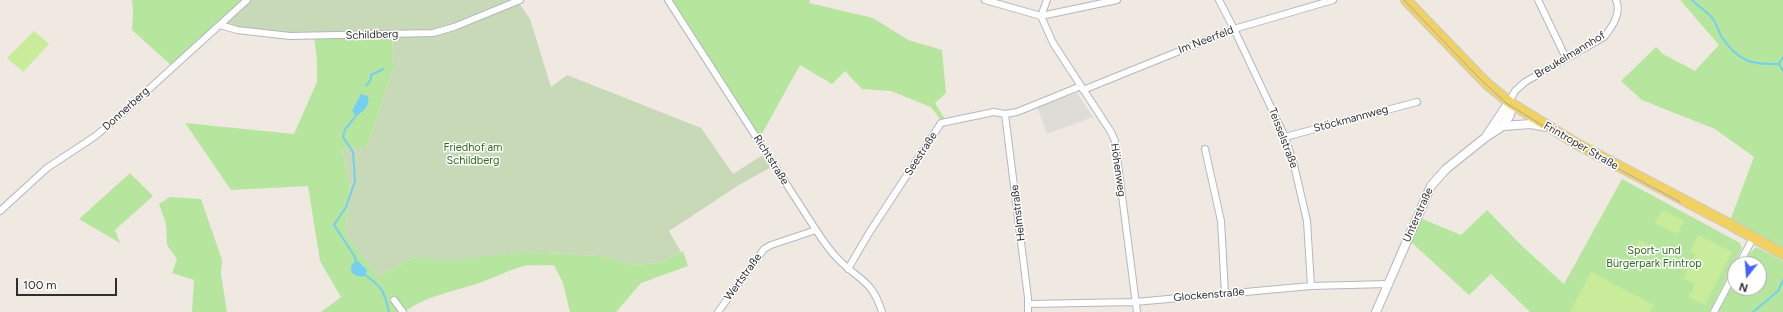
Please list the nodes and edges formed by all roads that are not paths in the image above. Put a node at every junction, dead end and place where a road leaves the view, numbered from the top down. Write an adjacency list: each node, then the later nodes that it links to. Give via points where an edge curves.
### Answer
1 (247, 0): 13 (street, Donnerberg)
2 (520, 0): 13 (street, Schildberg, via 433,33 290,36 237,30)
3 (668, 0): 26 (street, Richtstraße)
4 (985, 0): 12 (street)
5 (1047, 0): 12 (street)
6 (1117, 0): 12 (street)
7 (1219, 0): 14 (street, Teisselstraße)
8 (1333, 0): 14 (street, Im Neerfeld)
9 (1406, 0): 18 (main road, Frintroper Straße, via 1486,83)
10 (1538, 0): 15 (street)
11 (1616, 0): 15 (street, Breukelmannhof, via 1616,16 1604,37)
12 (1041, 16): 16 (street, Höhenweg, via 1053,42)
13 (220, 24): 25 (street, Donnerberg, via 115,120 47,168)
14 (1234, 29): 16 (street, Im Neerfeld); 22 (street, Teisselstraße)
15 (1566, 58): 18 (street, Breukelmannhof, via 1525,82 1515,91)
16 (1082, 88): 19 (street, Seestraße); 36 (street, Höhenweg, via 1115,141)
17 (1416, 102): 22 (street, Stöckmannweg)
18 (1509, 102): 20 (street, via 1510,115); 21 (main road, Frintroper Straße); 23 (street, Unterstraße)
19 (1005, 114): 30 (street, Seestraße, via 994,112 941,124); 37 (street, Helmstraße)
20 (1503, 126): 21 (street, via 1531,124); 23 (street, Unterstraße)
21 (1548, 127): 27 (main road, Frintroper Straße, via 1615,166)
22 (1285, 137): 32 (street, Teisselstraße, via 1307,221)
23 (1486, 137): 31 (street, Unterstraße, via 1440,175 1431,186)
24 (1205, 149): 34 (street, via 1221,221)
25 (0, 211)
26 (816, 230): 30 (street, Richtstraße, via 828,248); 39 (street, Wertstraße, via 771,244 764,249)
27 (1753, 238): 28 (main road, Frintroper Straße); 29 (street)
28 (1783, 254)
29 (1743, 256)
30 (848, 269): 40 (street, Richtstraße, via 871,288)
31 (1388, 284): 32 (street, Glockenstraße); 43 (street, Unterstraße)
32 (1312, 286): 34 (street, Glockenstraße)
33 (1727, 287): 44 (street)
34 (1225, 294): 36 (street, Glockenstraße)
35 (394, 300): 38 (street)
36 (1135, 302): 37 (street, Glockenstraße); 42 (street, Höhenweg)
37 (1029, 304): 41 (street, Helmstraße)
38 (403, 312)
39 (718, 312)
40 (882, 312)
41 (1028, 312)
42 (1137, 312)
43 (1376, 312)
44 (1714, 312)

